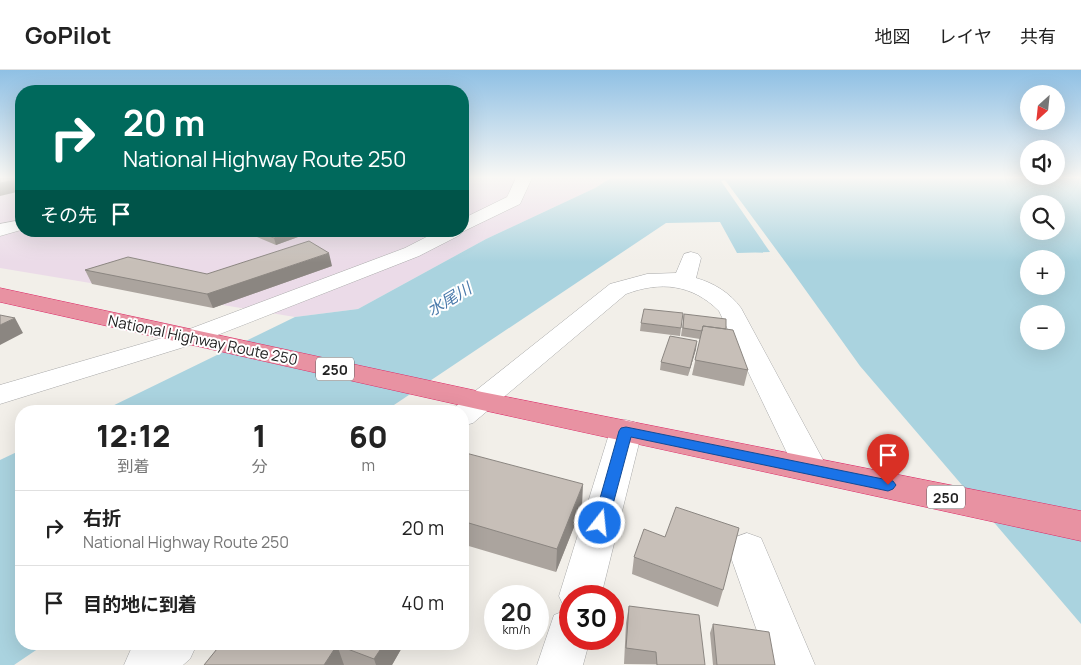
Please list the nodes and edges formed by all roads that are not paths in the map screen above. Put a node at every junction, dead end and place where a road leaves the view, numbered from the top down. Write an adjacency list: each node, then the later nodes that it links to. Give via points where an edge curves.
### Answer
1 (502, 206): 2 (street)
2 (469, 222)
3 (15, 226): 4 (street)
4 (0, 230)
5 (441, 237): 7 (street, via 412,252)
6 (0, 295): 7 (highway, National Highway Route 250 / 250)
7 (188, 338): 8 (street); 9 (highway, National Highway Route 250 / 250)
8 (0, 395)
9 (456, 405)
10 (472, 409): 11 (highway, National Highway Route 250 / 250); 12 (street, via 618,289 634,282 687,270 729,308)
11 (626, 431): 12 (highway, National Highway Route 250 / 250); 15 (street)
12 (811, 469): 13 (highway, National Highway Route 250 / 250)
13 (1081, 526)
14 (747, 549): 20 (street)
15 (583, 585)
16 (166, 650): 18 (street)
17 (564, 650): 19 (street)
18 (147, 665)
19 (560, 665)
20 (792, 665)

